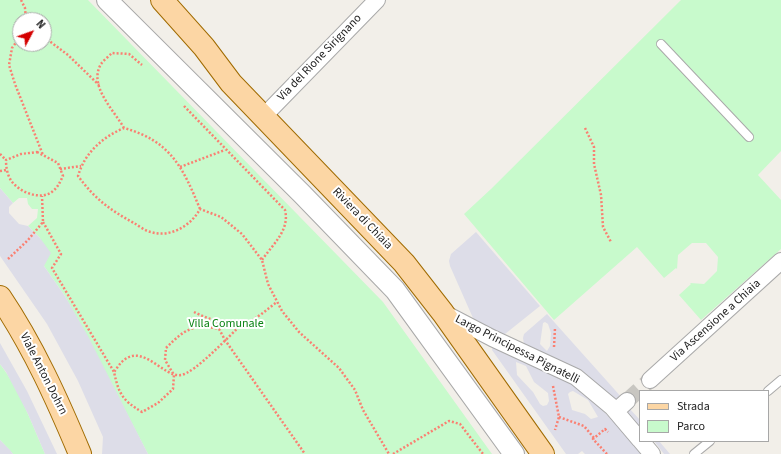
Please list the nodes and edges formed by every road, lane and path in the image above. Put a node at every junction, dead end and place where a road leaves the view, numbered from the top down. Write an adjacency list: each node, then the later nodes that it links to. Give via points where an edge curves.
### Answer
1 (21, 0): 5 (path)
2 (107, 0): 58 (street, via 391,286 425,329)
3 (162, 0): 12 (main road, Riviera di Chiaia)
4 (377, 0): 12 (street, Via del Rione Sirignano)
5 (25, 12)
6 (52, 43): 10 (path)
7 (661, 44): 15 (lane)
8 (12, 48): 18 (path, via 9,65)
9 (146, 69): 10 (path, via 129,54 112,53 101,64 97,78)
10 (99, 86): 13 (path, via 102,97)
11 (181, 103): 16 (path)
12 (263, 117): 35 (main road, Riviera di Chiaia, via 391,248)
13 (124, 128): 20 (path, via 111,134 93,149); 21 (path, via 144,133 176,160)
14 (585, 128): 28 (path, via 594,147 603,227)
15 (749, 137)
16 (225, 150): 21 (path); 30 (path, via 285,210 286,224 283,231)
17 (0, 154): 19 (path)
18 (43, 155): 19 (path, via 37,152 21,154); 22 (path, via 58,163)
19 (6, 160): 23 (path)
20 (81, 166): 22 (path); 26 (path, via 78,176 102,204 151,232 168,233 188,225)
21 (180, 167): 26 (path)
22 (60, 169): 25 (path, via 63,176 59,186 52,193)
23 (6, 170): 24 (path); 25 (path, via 15,185 30,194)
24 (0, 171)
25 (42, 196): 27 (path)
26 (200, 209): 30 (path, via 221,217 242,234)
27 (43, 222): 29 (path); 40 (path, via 61,254 52,268)
28 (611, 242)
29 (8, 259)
30 (262, 260): 33 (path, via 268,284)
31 (781, 261): 42 (street, Via Ascensione a Chiaia)
32 (0, 297): 53 (main road, Viale Anton Dohrn, via 15,318 40,364)
33 (277, 302): 36 (path); 55 (path, via 299,332 340,368)
34 (194, 312): 36 (path, via 220,322)
35 (443, 313): 49 (street, Largo Principessa Pignatelli, via 576,377 621,406); 59 (main road, Riviera di Chiaia)
36 (242, 324): 38 (path)
37 (555, 328): 39 (path)
38 (225, 340): 41 (path, via 194,369 181,375); 41 (path, via 219,329 198,326 175,338 166,348 165,360); 54 (path)
39 (553, 352)
40 (114, 372): 41 (path, via 124,359 135,356 151,360); 41 (path, via 126,403 142,412 158,403 173,389)
41 (174, 374)
42 (650, 380)
43 (781, 380): 45 (lane)
44 (552, 381): 46 (path)
45 (769, 390)
46 (559, 416): 47 (path); 50 (path, via 584,426)
47 (555, 430)
48 (609, 434): 50 (path, via 605,429)
49 (639, 437)
50 (594, 438): 60 (path)
51 (643, 442): 61 (street, Largo Principessa Pignatelli)
52 (709, 442): 62 (lane)
53 (80, 454)
54 (305, 454)
55 (389, 454)
56 (393, 454): 57 (path, via 449,420 460,424)
57 (483, 454)
58 (514, 454)
59 (543, 454)
60 (606, 454)
61 (652, 454)
62 (694, 454)

